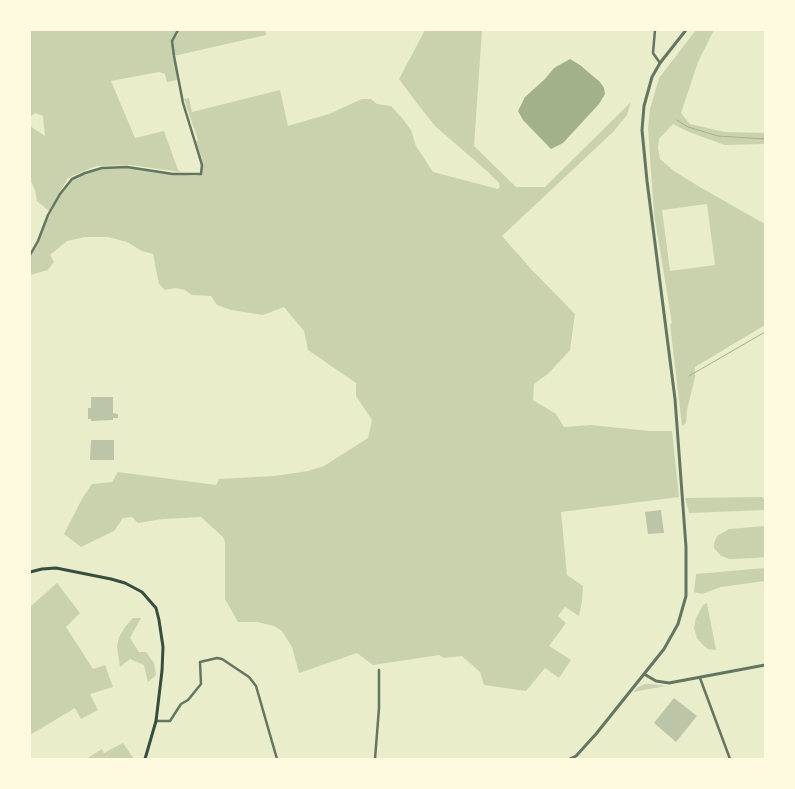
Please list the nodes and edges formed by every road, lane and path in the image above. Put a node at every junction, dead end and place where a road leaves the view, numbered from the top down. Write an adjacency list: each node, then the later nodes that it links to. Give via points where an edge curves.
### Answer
1 (178, 30): 5 (street, via 172,40 173,54 202,165 201,174 102,168 72,179 48,215)
2 (655, 30): 4 (street, via 653,53)
3 (686, 30): 4 (street)
4 (660, 63): 9 (street, via 647,94 642,130 675,399 687,577 686,596 678,624)
5 (30, 255)
6 (30, 572): 11 (main road, via 64,569 125,583 145,595 156,608 163,646)
7 (765, 665): 10 (street)
8 (379, 670): 15 (street)
9 (644, 674): 10 (street, via 662,683); 12 (street)
10 (700, 678): 18 (street)
11 (156, 721): 13 (main road); 14 (street, via 170,721 201,684 200,662 217,658 226,660 250,677 256,686)
12 (576, 756): 16 (street); 17 (street)
13 (145, 759)
14 (277, 759)
15 (375, 759)
16 (570, 759)
17 (580, 759)
18 (730, 759)

